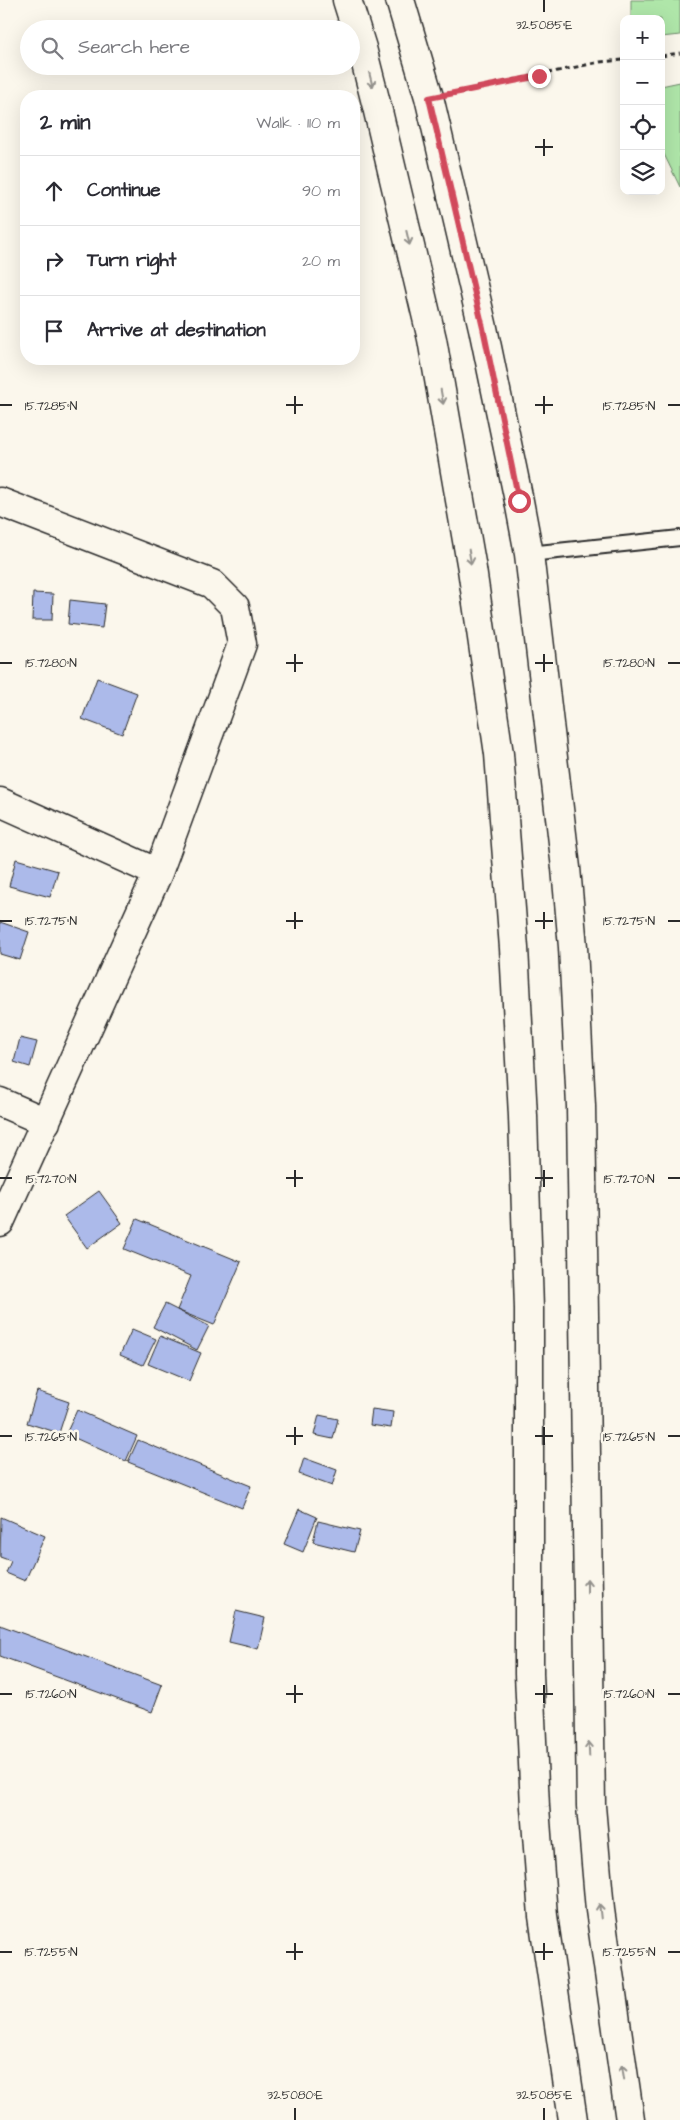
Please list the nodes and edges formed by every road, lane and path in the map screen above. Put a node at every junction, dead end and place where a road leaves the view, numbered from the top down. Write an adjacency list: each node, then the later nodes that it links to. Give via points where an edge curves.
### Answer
1 (347, 0): 3 (main road, one-way to 3)
2 (400, 0): 8 (main road)
3 (353, 20)
4 (360, 42): 17 (main road, one-way to 17, via 432,339 472,569 499,754 514,948 529,1309 529,1674 535,1807 543,1916)
5 (680, 53): 6 (path)
6 (665, 55)
7 (620, 60): 8 (path)
8 (429, 98): 11 (main road, via 483,328)
9 (0, 502): 13 (main road, via 212,584 235,607 242,644)
10 (680, 538): 11 (lane)
11 (529, 554): 18 (main road, one-way to 11, via 600,1910 591,1806 581,1106 573,948)
12 (0, 802): 13 (main road)
13 (158, 873): 15 (main road)
14 (0, 1102): 15 (main road)
15 (46, 1122): 16 (main road)
16 (0, 1222)
17 (573, 2120)
18 (630, 2120)

